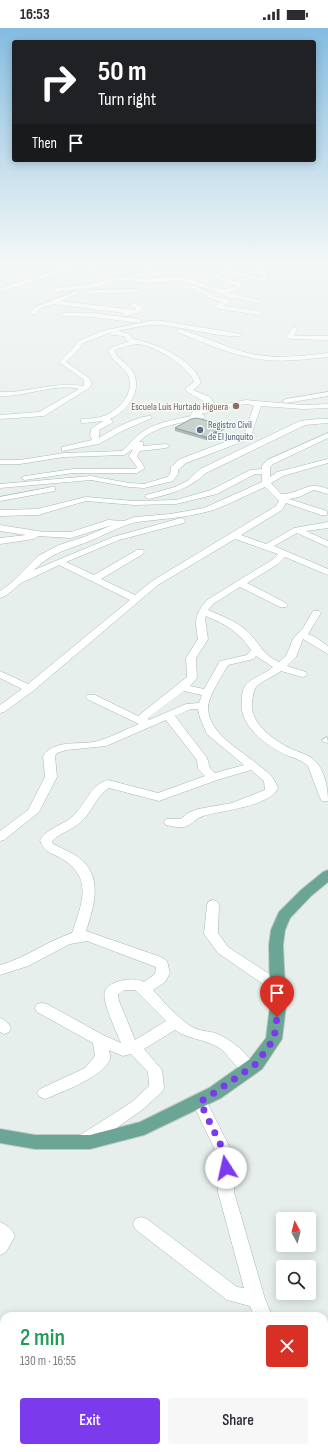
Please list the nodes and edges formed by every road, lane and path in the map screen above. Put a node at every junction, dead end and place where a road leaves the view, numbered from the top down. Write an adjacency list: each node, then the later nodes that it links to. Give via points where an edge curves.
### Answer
1 (114, 329): 5 (street)
2 (171, 329): 13 (street, via 222,348 264,358)
3 (199, 329): 6 (street)
4 (294, 329): 8 (street, via 290,337 292,338)
5 (102, 334): 9 (street, via 126,334 128,339); 14 (street, via 80,342 62,362 87,379 88,384)
6 (240, 335)
7 (328, 338): 8 (street)
8 (314, 339): 10 (street)
9 (136, 342): 20 (street, via 111,350 131,375 132,392); 21 (street, via 151,345 194,373 198,383 190,391 207,399)
10 (304, 345)
11 (297, 351): 13 (street)
12 (328, 355): 13 (street)
13 (283, 358)
14 (85, 388): 15 (street, via 67,385 15,395); 22 (street, via 41,414)
15 (0, 394)
16 (328, 395): 18 (street)
17 (258, 404): 18 (street); 21 (street, via 240,403); 23 (street); 39 (street, via 248,433 241,439 183,461 174,469 170,479 158,483 144,486 129,485 91,478)
18 (268, 404): 19 (street)
19 (328, 406)
20 (123, 407): 25 (street, via 109,417); 29 (street, via 125,409 121,414 95,429)
21 (215, 409): 23 (street, via 196,413 194,415)
22 (0, 417)
23 (197, 417): 27 (street)
24 (148, 418): 29 (street, via 118,429)
25 (84, 421)
26 (328, 421): 43 (street, via 303,424 203,471 178,490 148,497)
27 (148, 432): 31 (street); 34 (street, via 124,453 64,454 20,462)
28 (328, 436): 35 (street, via 275,459 266,466)
29 (96, 442): 32 (street, via 38,454)
30 (166, 446): 31 (street)
31 (137, 449): 36 (street, via 133,456 141,468 137,471 73,471)
32 (0, 457)
33 (328, 461): 37 (street, via 280,474)
34 (0, 462)
35 (265, 471): 37 (street); 43 (street, via 246,474 214,492 195,498)
36 (0, 480)
37 (266, 483): 41 (street); 44 (street)
38 (101, 485): 42 (street, via 51,489)
39 (0, 486)
40 (328, 492): 41 (street, via 310,487 295,495)
41 (281, 497): 46 (street); 52 (street, via 283,501 279,508)
42 (0, 499)
43 (158, 502): 45 (street, via 86,499 38,512)
44 (218, 505): 47 (street, via 190,513); 58 (street, via 219,510 213,513 148,529)
45 (0, 513)
46 (324, 513)
47 (125, 523): 51 (street, via 110,522 72,535); 61 (street, via 49,552)
48 (328, 525): 50 (street)
49 (0, 528): 51 (street)
50 (297, 530): 54 (street); 55 (street)
51 (50, 535): 53 (street)
52 (233, 535): 55 (street); 64 (street, via 155,583)
53 (0, 541)
54 (328, 544)
55 (266, 547): 57 (street)
56 (140, 552): 60 (street)
57 (284, 553): 59 (street); 62 (street, via 275,562)
58 (59, 562): 60 (street); 61 (street)
59 (328, 572)
60 (94, 579): 64 (street)
61 (18, 582): 63 (street)
62 (239, 583): 65 (street); 66 (street, via 210,602)
63 (0, 595)
64 (136, 599): 75 (street)
65 (283, 605)
66 (203, 611): 69 (street, via 241,631); 74 (street, via 200,619 203,639 192,653 192,678)
67 (316, 613): 68 (street)
68 (302, 635): 70 (street); 71 (street, via 291,657)
69 (256, 650): 71 (street); 76 (street, via 250,657 224,663)
70 (328, 651)
71 (280, 666): 73 (street); 84 (street, via 249,688 246,708 248,714 256,728 272,742 313,765)
72 (0, 674): 75 (street)
73 (302, 674)
74 (182, 688): 76 (street); 81 (street, via 142,718)
75 (29, 689): 79 (street)
76 (208, 693): 78 (street)
77 (91, 697): 81 (street)
78 (203, 706): 80 (street, via 190,706); 82 (street, via 211,732)
79 (0, 710)
80 (168, 715): 81 (street); 83 (street)
81 (148, 724): 86 (street, via 102,744 53,751 49,756 51,777 33,812)
82 (252, 766): 83 (street); 85 (street, via 269,779 272,784 270,792 235,806 202,812 183,823)
83 (213, 777): 89 (street, via 159,797 108,784 100,787 79,818 50,834 46,840 48,846 74,860 83,869 90,884 86,911)
84 (326, 798)
85 (170, 822)
86 (0, 837)
87 (328, 875): 91 (main road, via 284,916 278,930 276,945)
88 (213, 905): 91 (street, via 211,934 223,950)
89 (78, 936): 90 (street, via 69,938 22,964); 92 (street, via 88,936 162,965 163,972 160,978)
90 (0, 970)
91 (278, 987): 97 (main road, via 274,1039 256,1064)
92 (144, 989): 94 (street); 96 (street, via 139,985 125,984 117,986 111,992 128,1042)
93 (42, 1008): 95 (street)
94 (176, 1022): 96 (street); 97 (street, via 189,1032 210,1037 223,1044)
95 (100, 1040): 96 (street, via 123,1050); 98 (street, via 103,1058 90,1072)
96 (134, 1048): 101 (street, via 156,1070 157,1088 138,1106)
97 (249, 1069): 99 (main road)
98 (45, 1093)
99 (200, 1102): 101 (main road, via 144,1128); 105 (street, via 226,1156 226,1192)
100 (0, 1136): 101 (main road, via 35,1142)
101 (83, 1142)
102 (141, 1224): 105 (street, via 232,1294)
103 (0, 1230): 104 (street, via 8,1236)
104 (0, 1247)
105 (256, 1299): 106 (street)
106 (261, 1312)

